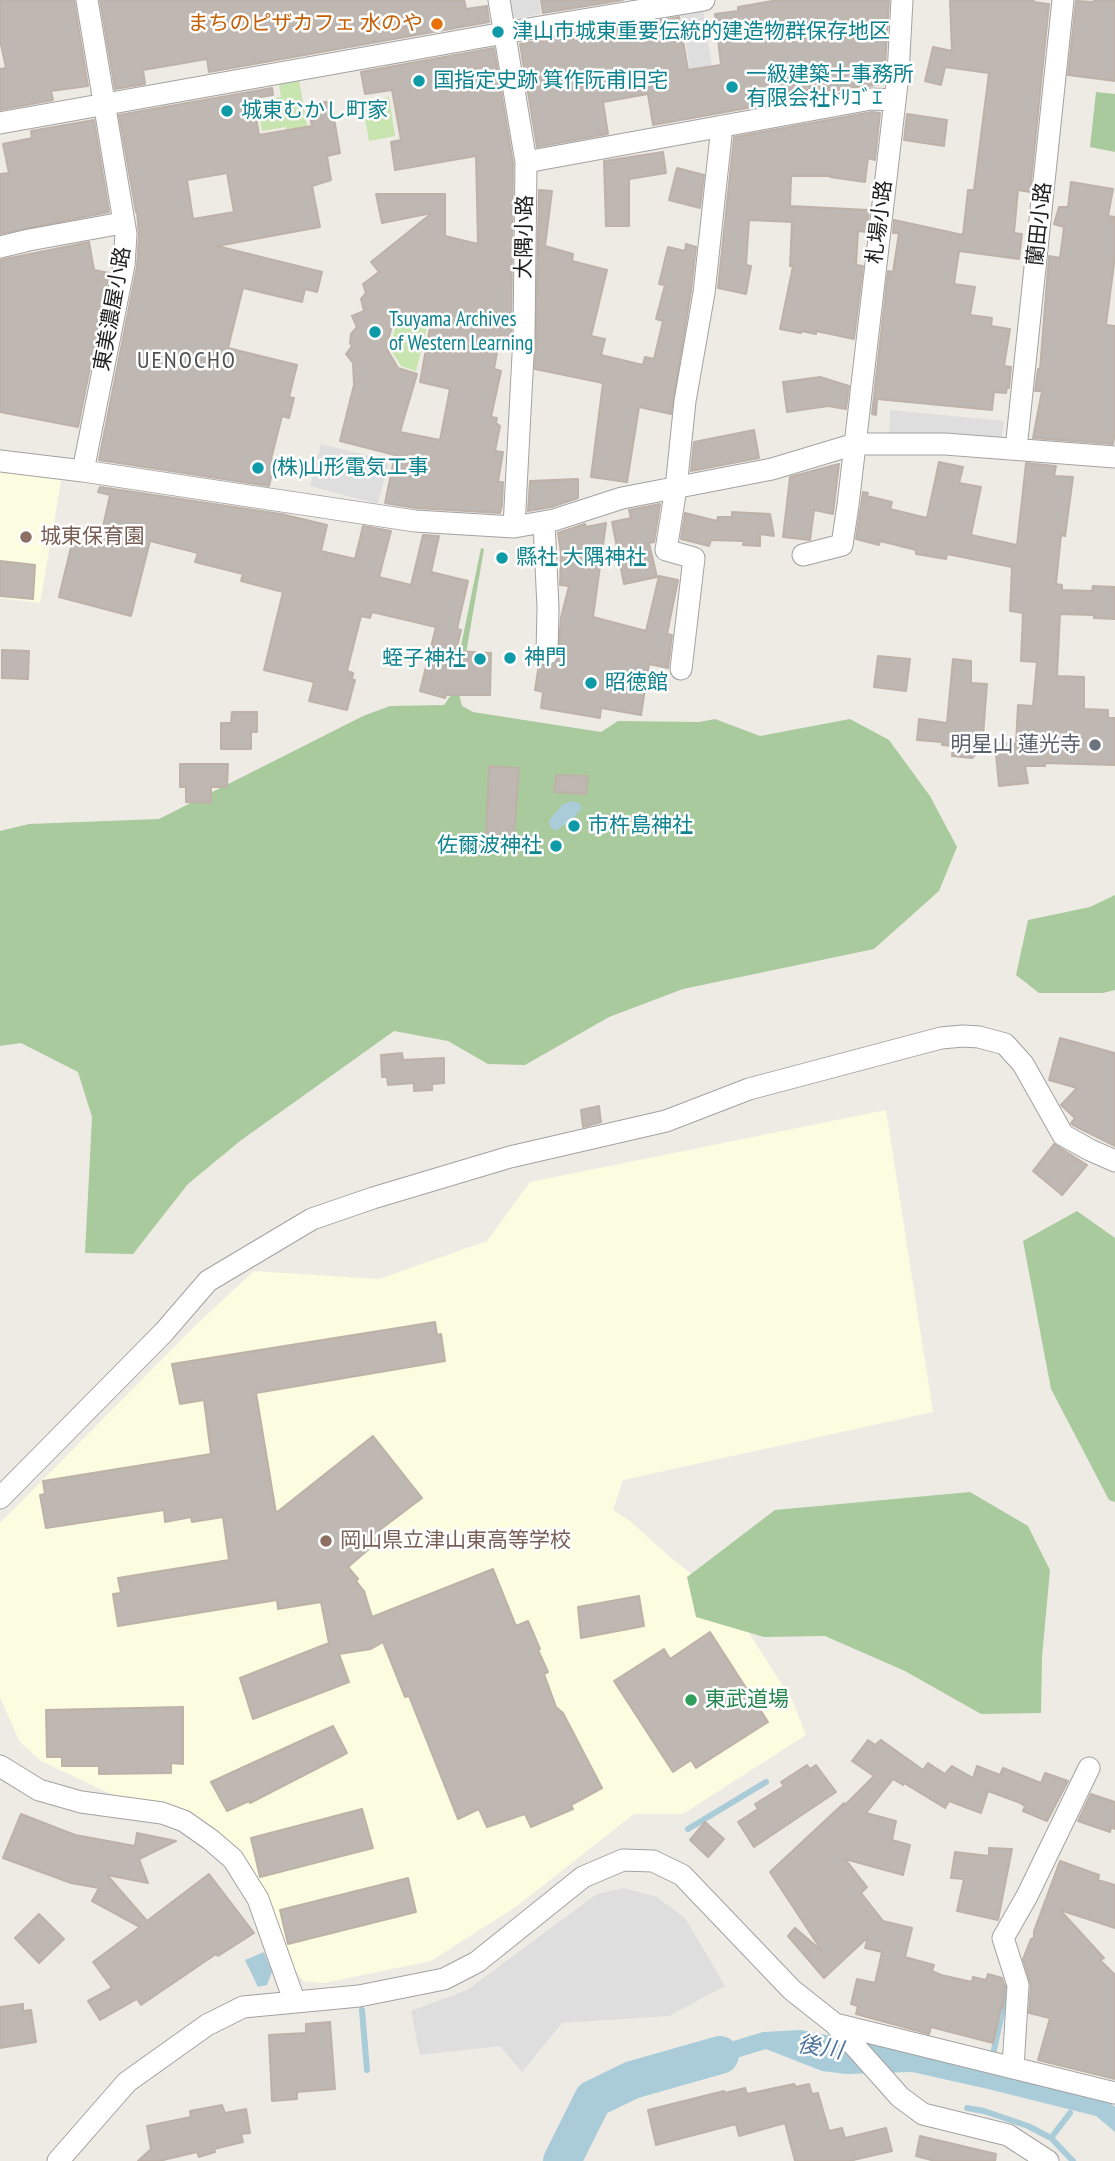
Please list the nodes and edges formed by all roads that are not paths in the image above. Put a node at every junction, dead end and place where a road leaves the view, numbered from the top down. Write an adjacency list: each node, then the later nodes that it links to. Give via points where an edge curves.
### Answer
1 (87, 0): 8 (street, 東美濃屋小路)
2 (499, 0): 6 (street, 大隅小路)
3 (704, 0): 6 (street)
4 (902, 0): 7 (street, 札場小路)
5 (1063, 0): 15 (street, 蘭田小路)
6 (505, 33): 8 (street); 11 (street, 大隅小路)
7 (895, 100): 10 (street, via 871,99); 14 (street, 札場小路)
8 (103, 105): 9 (street); 12 (street, 東美濃屋小路)
9 (0, 123)
10 (722, 126): 11 (street); 19 (street)
11 (526, 162): 21 (street, 大隅小路, via 524,336)
12 (122, 223): 13 (street); 18 (street, 東美濃屋小路, via 124,265)
13 (0, 247)
14 (855, 444): 15 (street); 19 (street, via 772,469); 22 (street, 札場小路, via 842,544)
15 (1016, 449): 16 (street)
16 (1115, 457)
17 (0, 461): 18 (street)
18 (83, 471): 21 (street, via 415,521)
19 (676, 488): 20 (street, via 622,498); 24 (street, via 666,550 694,558)
20 (544, 522): 21 (street); 23 (street)
21 (514, 527)
22 (803, 555)
23 (547, 654)
24 (681, 669)
25 (1115, 1161): 26 (street, via 1063,1135 1023,1065 1005,1044 963,1036 749,1089 666,1121 510,1157 373,1198 312,1219 208,1281 164,1332)
26 (0, 1498)
27 (0, 1766): 29 (street, via 39,1790 81,1802 162,1813 184,1821 211,1840 233,1858 258,1899)
28 (1089, 1768): 31 (street, via 1003,1938 1018,1985)
29 (294, 2000): 30 (street, via 359,1996 444,1979 477,1962 583,1877 623,1860 653,1861 682,1875 792,1990); 33 (street, via 243,2007 171,2049 127,2082)
30 (835, 2024): 31 (street); 34 (street, via 900,2097 923,2114 1008,2135)
31 (1013, 2068): 32 (street)
32 (1115, 2093)
33 (58, 2161)
34 (1048, 2161)

